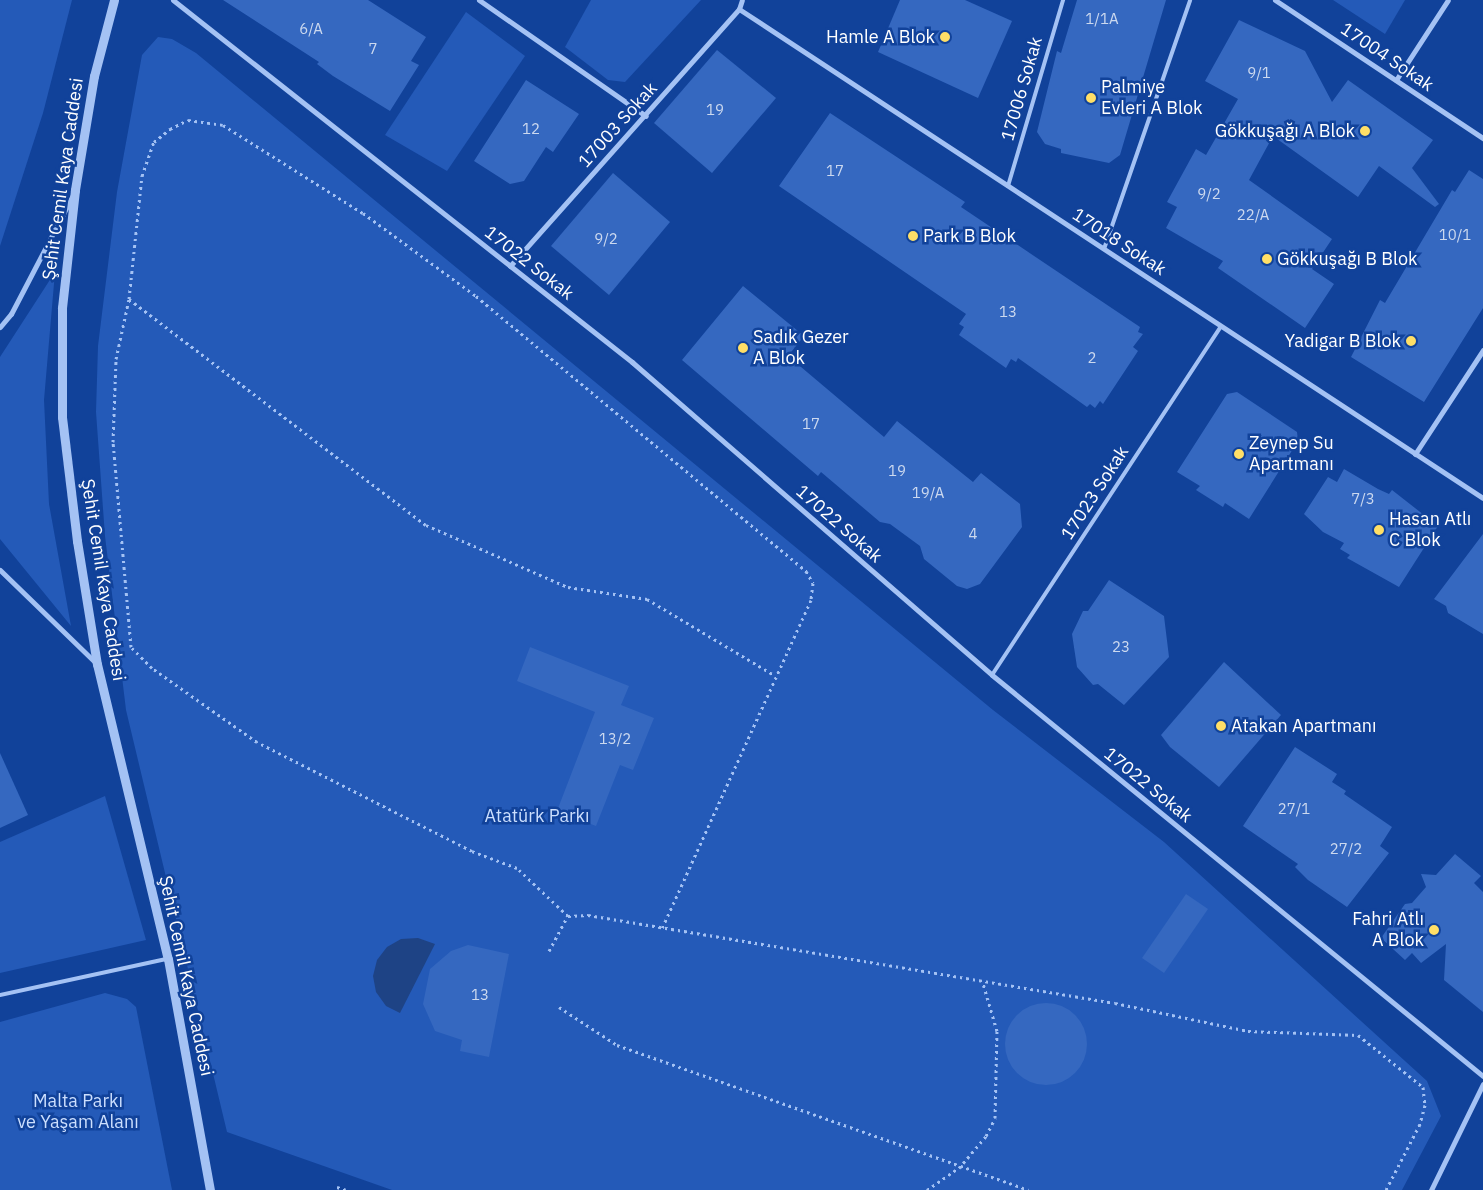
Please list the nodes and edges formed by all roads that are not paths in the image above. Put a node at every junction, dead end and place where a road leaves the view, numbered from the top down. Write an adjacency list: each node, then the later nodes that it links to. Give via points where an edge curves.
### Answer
1 (114, 0): 14 (street, Şehit Cemil Kaya Caddesi, via 94,76)
2 (173, 0): 16 (street, 17022 Sokak)
3 (479, 0): 11 (street)
4 (742, 0): 9 (street, 17003 Sokak)
5 (1063, 0): 13 (lane, 17006 Sokak)
6 (1190, 0): 15 (lane)
7 (1275, 0): 10 (street, 17004 Sokak)
8 (1448, 0): 10 (street)
9 (739, 9): 11 (street, 17003 Sokak); 13 (street, 17018 Sokak)
10 (1396, 80): 12 (street, 17004 Sokak)
11 (646, 116): 16 (street, 17003 Sokak)
12 (1483, 138)
13 (1008, 186): 15 (street, 17018 Sokak)
14 (75, 190): 18 (street, via 11,314); 23 (street, Şehit Cemil Kaya Caddesi, via 62,308 62,417)
15 (1104, 249): 17 (street, 17018 Sokak)
16 (510, 266): 24 (street, 17022 Sokak, via 632,362)
17 (1221, 326): 20 (street, 17018 Sokak); 24 (lane, 17023 Sokak)
18 (0, 327)
19 (1483, 350): 20 (street)
20 (1416, 454): 21 (street, 17018 Sokak)
21 (1483, 498)
22 (0, 570): 23 (street)
23 (97, 664): 25 (street, Şehit Cemil Kaya Caddesi)
24 (992, 675): 27 (street, 17022 Sokak)
25 (168, 959): 26 (lane); 29 (street, Şehit Cemil Kaya Caddesi)
26 (0, 995)
27 (1483, 1076)
28 (1483, 1084): 30 (street)
29 (210, 1190)
30 (1431, 1190)

